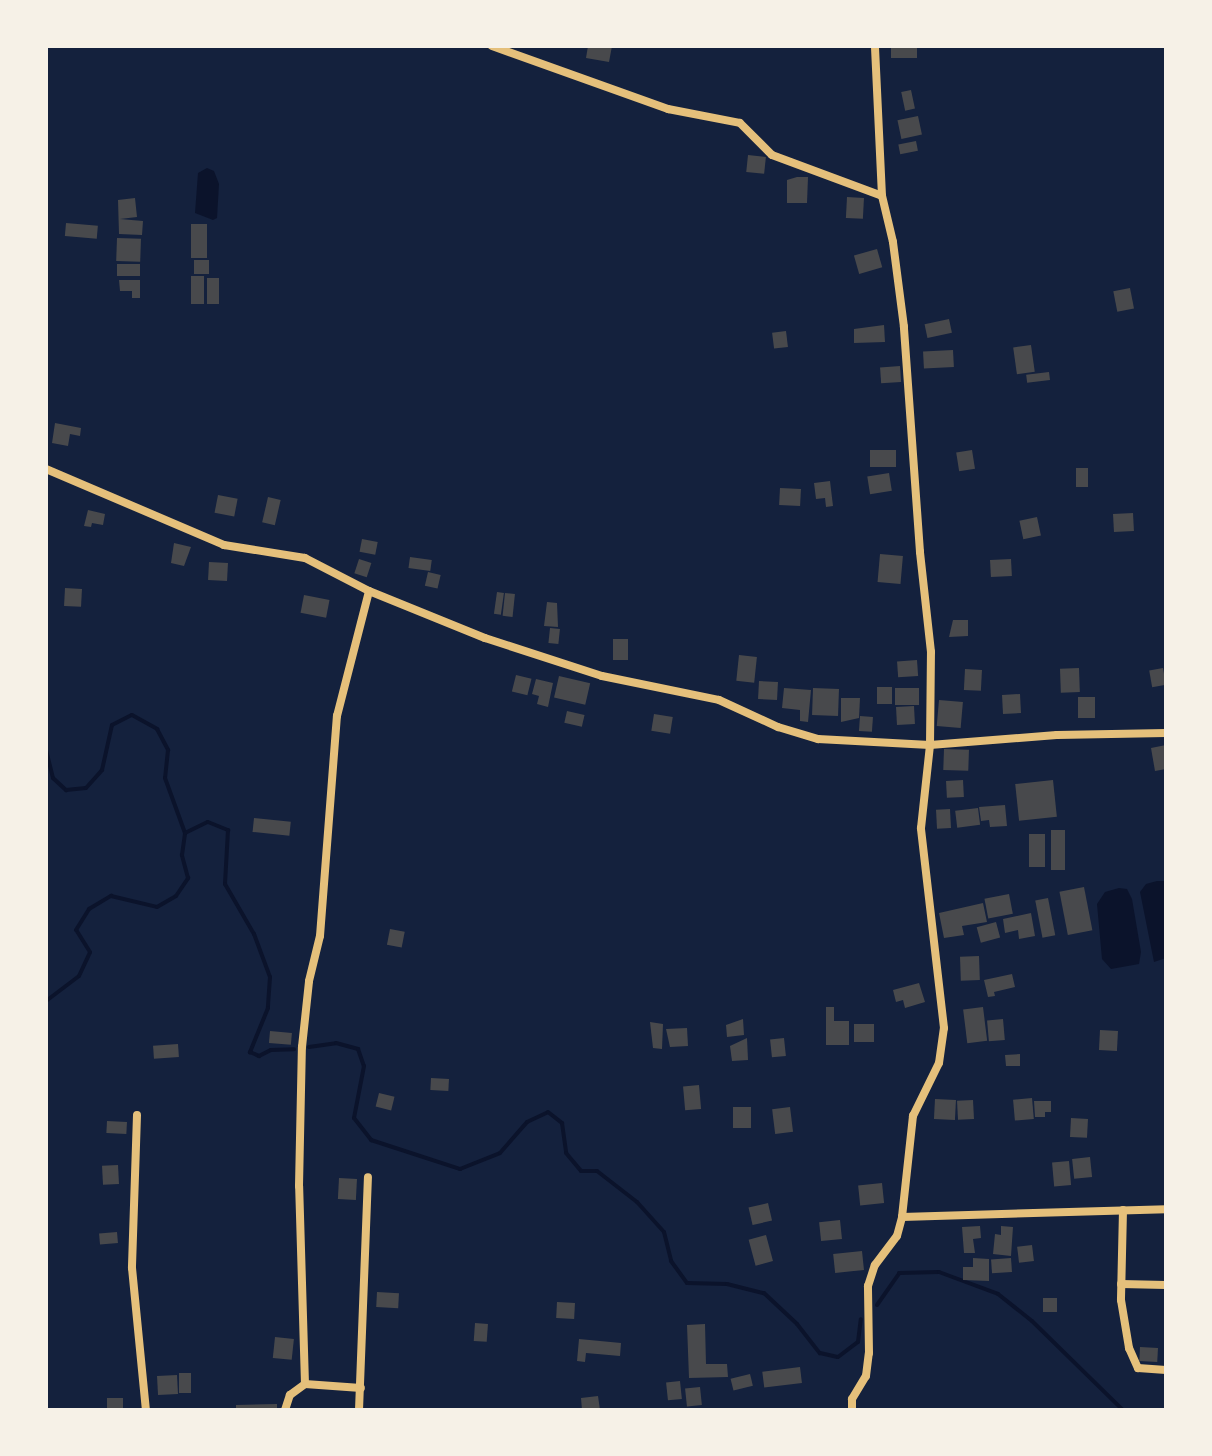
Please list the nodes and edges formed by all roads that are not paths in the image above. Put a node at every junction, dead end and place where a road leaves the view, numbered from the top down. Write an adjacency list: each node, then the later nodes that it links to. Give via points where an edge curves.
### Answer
1 (492, 46): 3 (street, via 668,109 740,123 772,155)
2 (875, 46): 3 (street)
3 (882, 196): 7 (street, via 904,327 931,652)
4 (46, 469): 5 (street, via 224,545 305,558)
5 (369, 591): 7 (street, via 485,638 602,676 719,700 818,739); 16 (street, via 337,716 320,936 302,1047 299,1186)
6 (1166, 733): 7 (street)
7 (930, 745): 12 (street, via 921,828 944,1028 939,1063 913,1116)
8 (137, 1115): 18 (street, via 132,1268)
9 (368, 1177): 17 (street)
10 (1166, 1209): 11 (street)
11 (1123, 1210): 12 (street); 13 (street)
12 (902, 1217): 21 (street, via 868,1286 869,1353)
13 (1121, 1284): 14 (street); 15 (street, via 1134,1364)
14 (1166, 1285)
15 (1166, 1370)
16 (305, 1384): 17 (street); 19 (street, via 290,1395)
17 (361, 1388): 20 (street)
18 (146, 1410)
19 (285, 1410)
20 (359, 1410)
21 (852, 1410)

